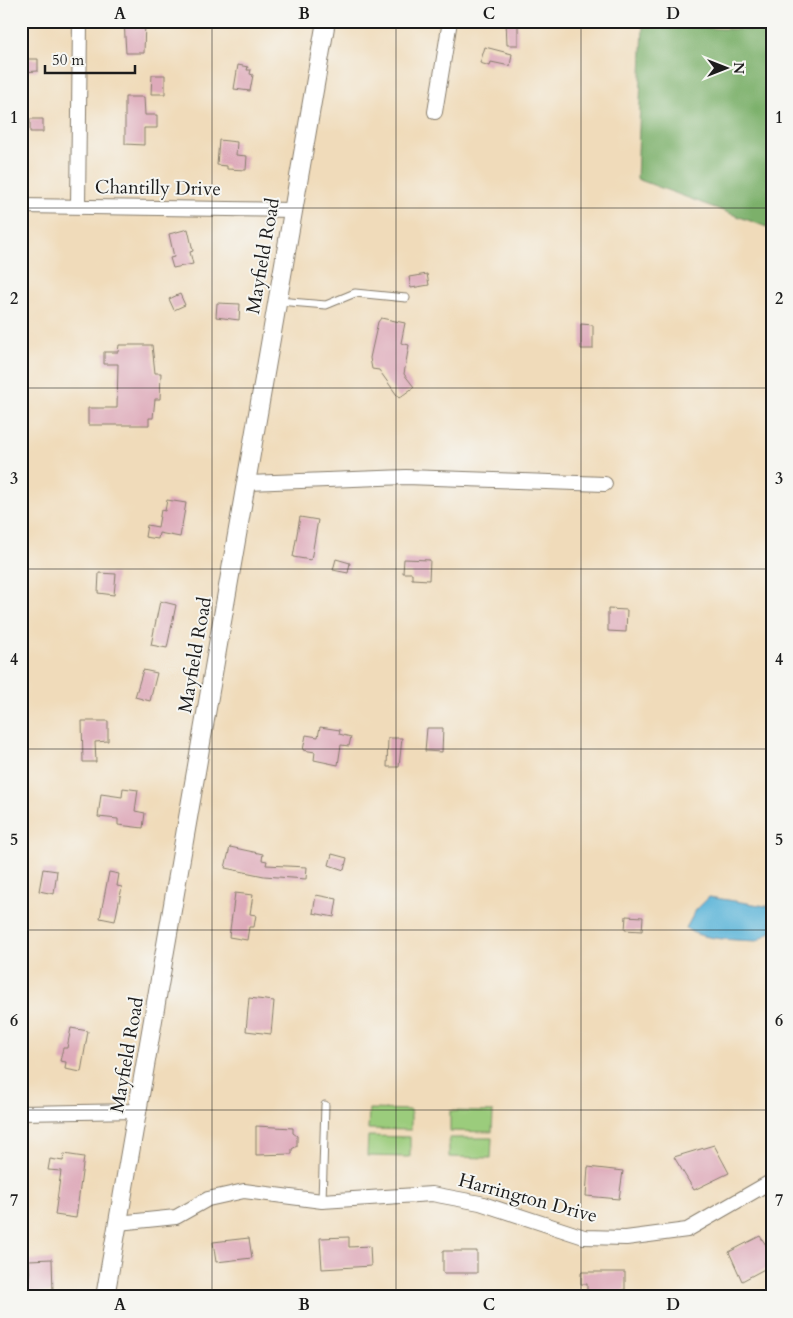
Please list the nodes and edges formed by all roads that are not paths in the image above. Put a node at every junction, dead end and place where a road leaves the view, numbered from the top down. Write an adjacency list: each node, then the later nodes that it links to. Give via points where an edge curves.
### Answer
1 (80, 21): 6 (street)
2 (326, 21): 7 (street, Mayfield Road)
3 (450, 21): 4 (street)
4 (435, 112)
5 (21, 206): 6 (street, Chantilly Drive)
6 (78, 206): 7 (street, Chantilly Drive)
7 (293, 210): 9 (street, Mayfield Road)
8 (406, 298): 9 (lane, via 355,293 326,305)
9 (278, 301): 10 (street, Mayfield Road)
10 (245, 483): 11 (street, via 406,477); 13 (street, Mayfield Road)
11 (604, 484)
12 (325, 1105): 16 (lane)
13 (139, 1111): 14 (street); 17 (street, Mayfield Road)
14 (21, 1113)
15 (772, 1181): 16 (street, Harrington Drive, via 687,1230 626,1238 584,1236 480,1203 432,1194)
16 (322, 1201): 17 (street, Harrington Drive, via 244,1191 208,1199 176,1217)
17 (118, 1223): 18 (street, Mayfield Road)
18 (105, 1297)

